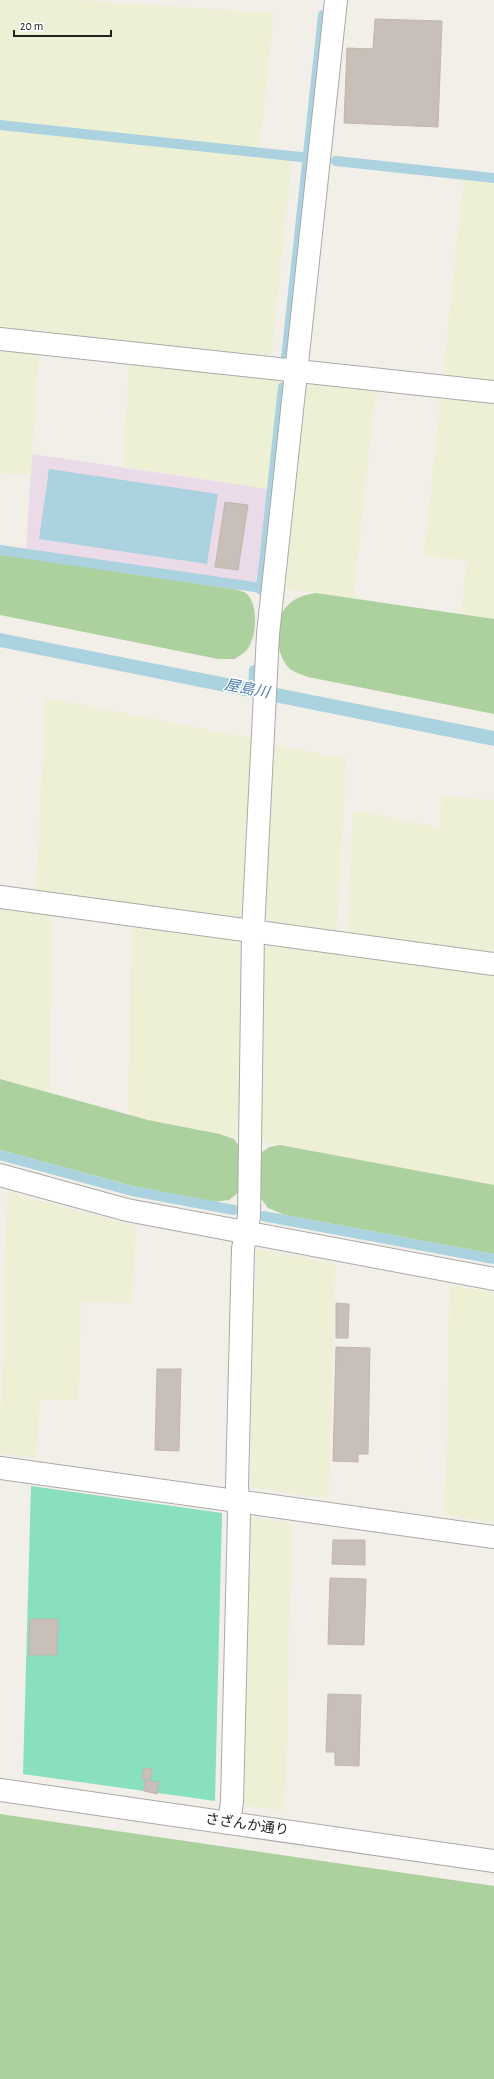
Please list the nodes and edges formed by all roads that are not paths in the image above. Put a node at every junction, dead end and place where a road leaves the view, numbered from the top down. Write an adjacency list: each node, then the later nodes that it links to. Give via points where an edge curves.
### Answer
1 (336, 0): 3 (street)
2 (0, 339): 3 (street)
3 (297, 371): 4 (street); 6 (street, via 268,634)
4 (494, 392)
5 (0, 897): 6 (street)
6 (253, 931): 7 (street); 9 (street, via 249,1216)
7 (494, 964)
8 (0, 1175): 9 (street, via 127,1210)
9 (246, 1232): 10 (street); 12 (street, via 243,1249)
10 (494, 1279)
11 (0, 1468): 12 (street)
12 (238, 1501): 13 (street); 15 (street, via 232,1802)
13 (494, 1536)
14 (0, 1790): 15 (street, さざんか通り)
15 (229, 1823): 16 (street, さざんか通り)
16 (494, 1861)

